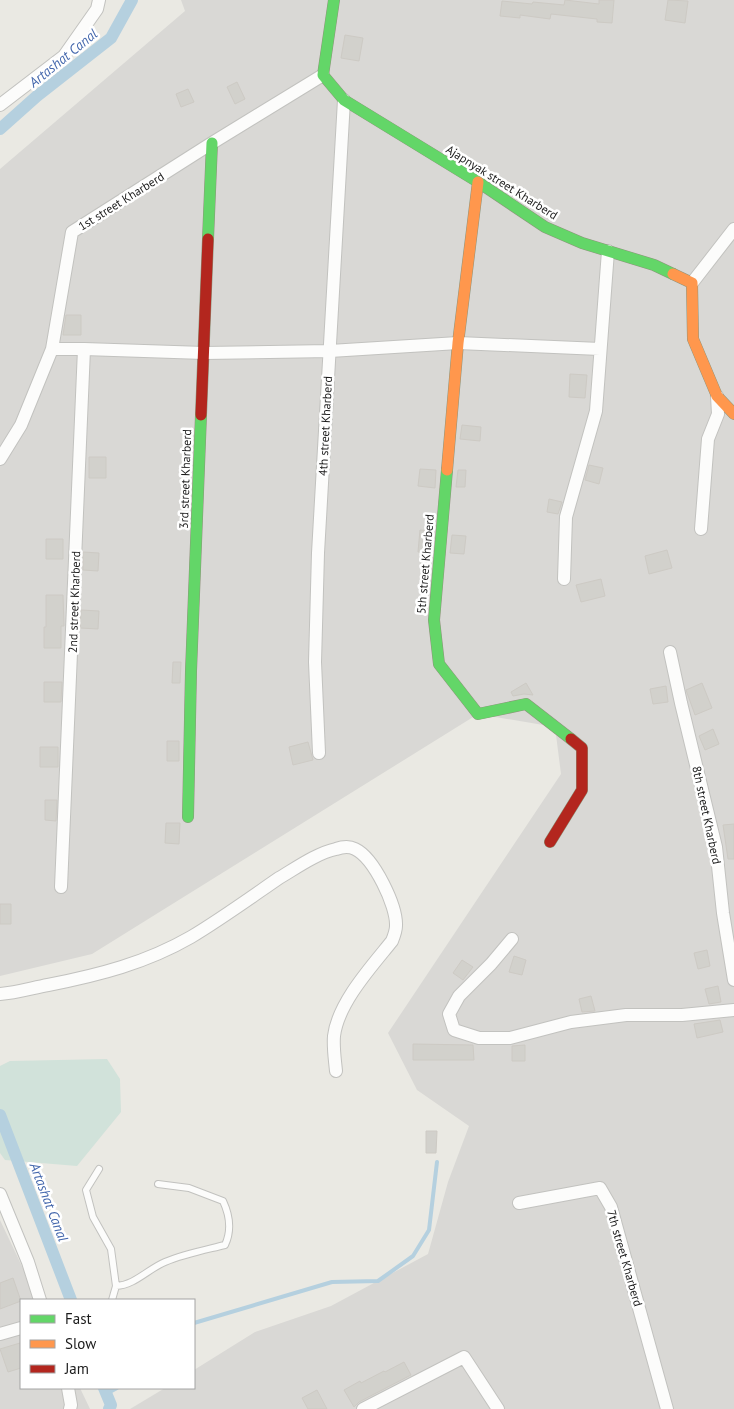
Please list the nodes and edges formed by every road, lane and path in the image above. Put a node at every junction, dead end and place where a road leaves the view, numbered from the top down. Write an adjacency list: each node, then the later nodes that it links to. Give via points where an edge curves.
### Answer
1 (99, 0): 5 (street, via 97,9 64,56)
2 (334, 0): 3 (street)
3 (323, 75): 4 (street, Ajapnyak street Kharberd); 6 (street, 1st street Kharberd)
4 (344, 100): 7 (street, Ajapnyak street Kharberd); 15 (street, 4th street Kharberd)
5 (0, 104)
6 (212, 143): 12 (street, 1st street Kharberd, via 72,232); 16 (street, 3rd street Kharberd)
7 (478, 182): 9 (street, Ajapnyak street Kharberd, via 545,227); 11 (street, 5th street Kharberd)
8 (734, 229): 10 (street)
9 (608, 251): 10 (street, Ajapnyak street Kharberd, via 654,265); 14 (street)
10 (692, 284): 17 (street, via 693,339)
11 (458, 344): 14 (street); 15 (street); 25 (street, 5th street Kharberd, via 434,620 439,664 478,714 526,704 582,748 582,790)
12 (52, 349): 13 (street); 19 (street, 1st street Kharberd, via 21,425)
13 (84, 349): 16 (street); 26 (street, 2nd street Kharberd)
14 (600, 349): 21 (street, via 596,411 566,517)
15 (330, 351): 16 (street); 23 (street, 4th street Kharberd, via 315,662)
16 (204, 353): 24 (street, 3rd street Kharberd)
17 (717, 396): 18 (street); 20 (street, via 718,414 708,439)
18 (734, 414)
19 (0, 459)
20 (701, 530)
21 (564, 579)
22 (670, 652): 28 (street, 8th street Kharberd, via 716,847)
23 (319, 753)
24 (188, 817)
25 (550, 842)
26 (61, 887)
27 (512, 939): 30 (street, via 460,996 449,1014 454,1030 479,1038 510,1038 571,1022 626,1015 682,1015)
28 (734, 980)
29 (0, 994): 31 (street, via 98,975 161,952 191,937 306,862 335,849 350,847 365,857 378,872 396,928 392,941 341,1011 334,1035)
30 (734, 1010)
31 (336, 1071)
32 (99, 1169): 36 (lane, via 86,1190 92,1216 111,1249)
33 (158, 1184): 36 (lane, via 189,1188 223,1201 228,1213 230,1236 225,1245 164,1262 125,1285)
34 (0, 1194): 37 (street)
35 (519, 1202): 45 (street, 7th street Kharberd, via 600,1188 611,1207)
36 (116, 1286): 38 (lane)
37 (40, 1299)
38 (112, 1299)
39 (20, 1328): 40 (street)
40 (0, 1334)
41 (69, 1389): 42 (street)
42 (70, 1409)
43 (363, 1409): 44 (street, via 464,1357)
44 (498, 1409)
45 (667, 1409)

